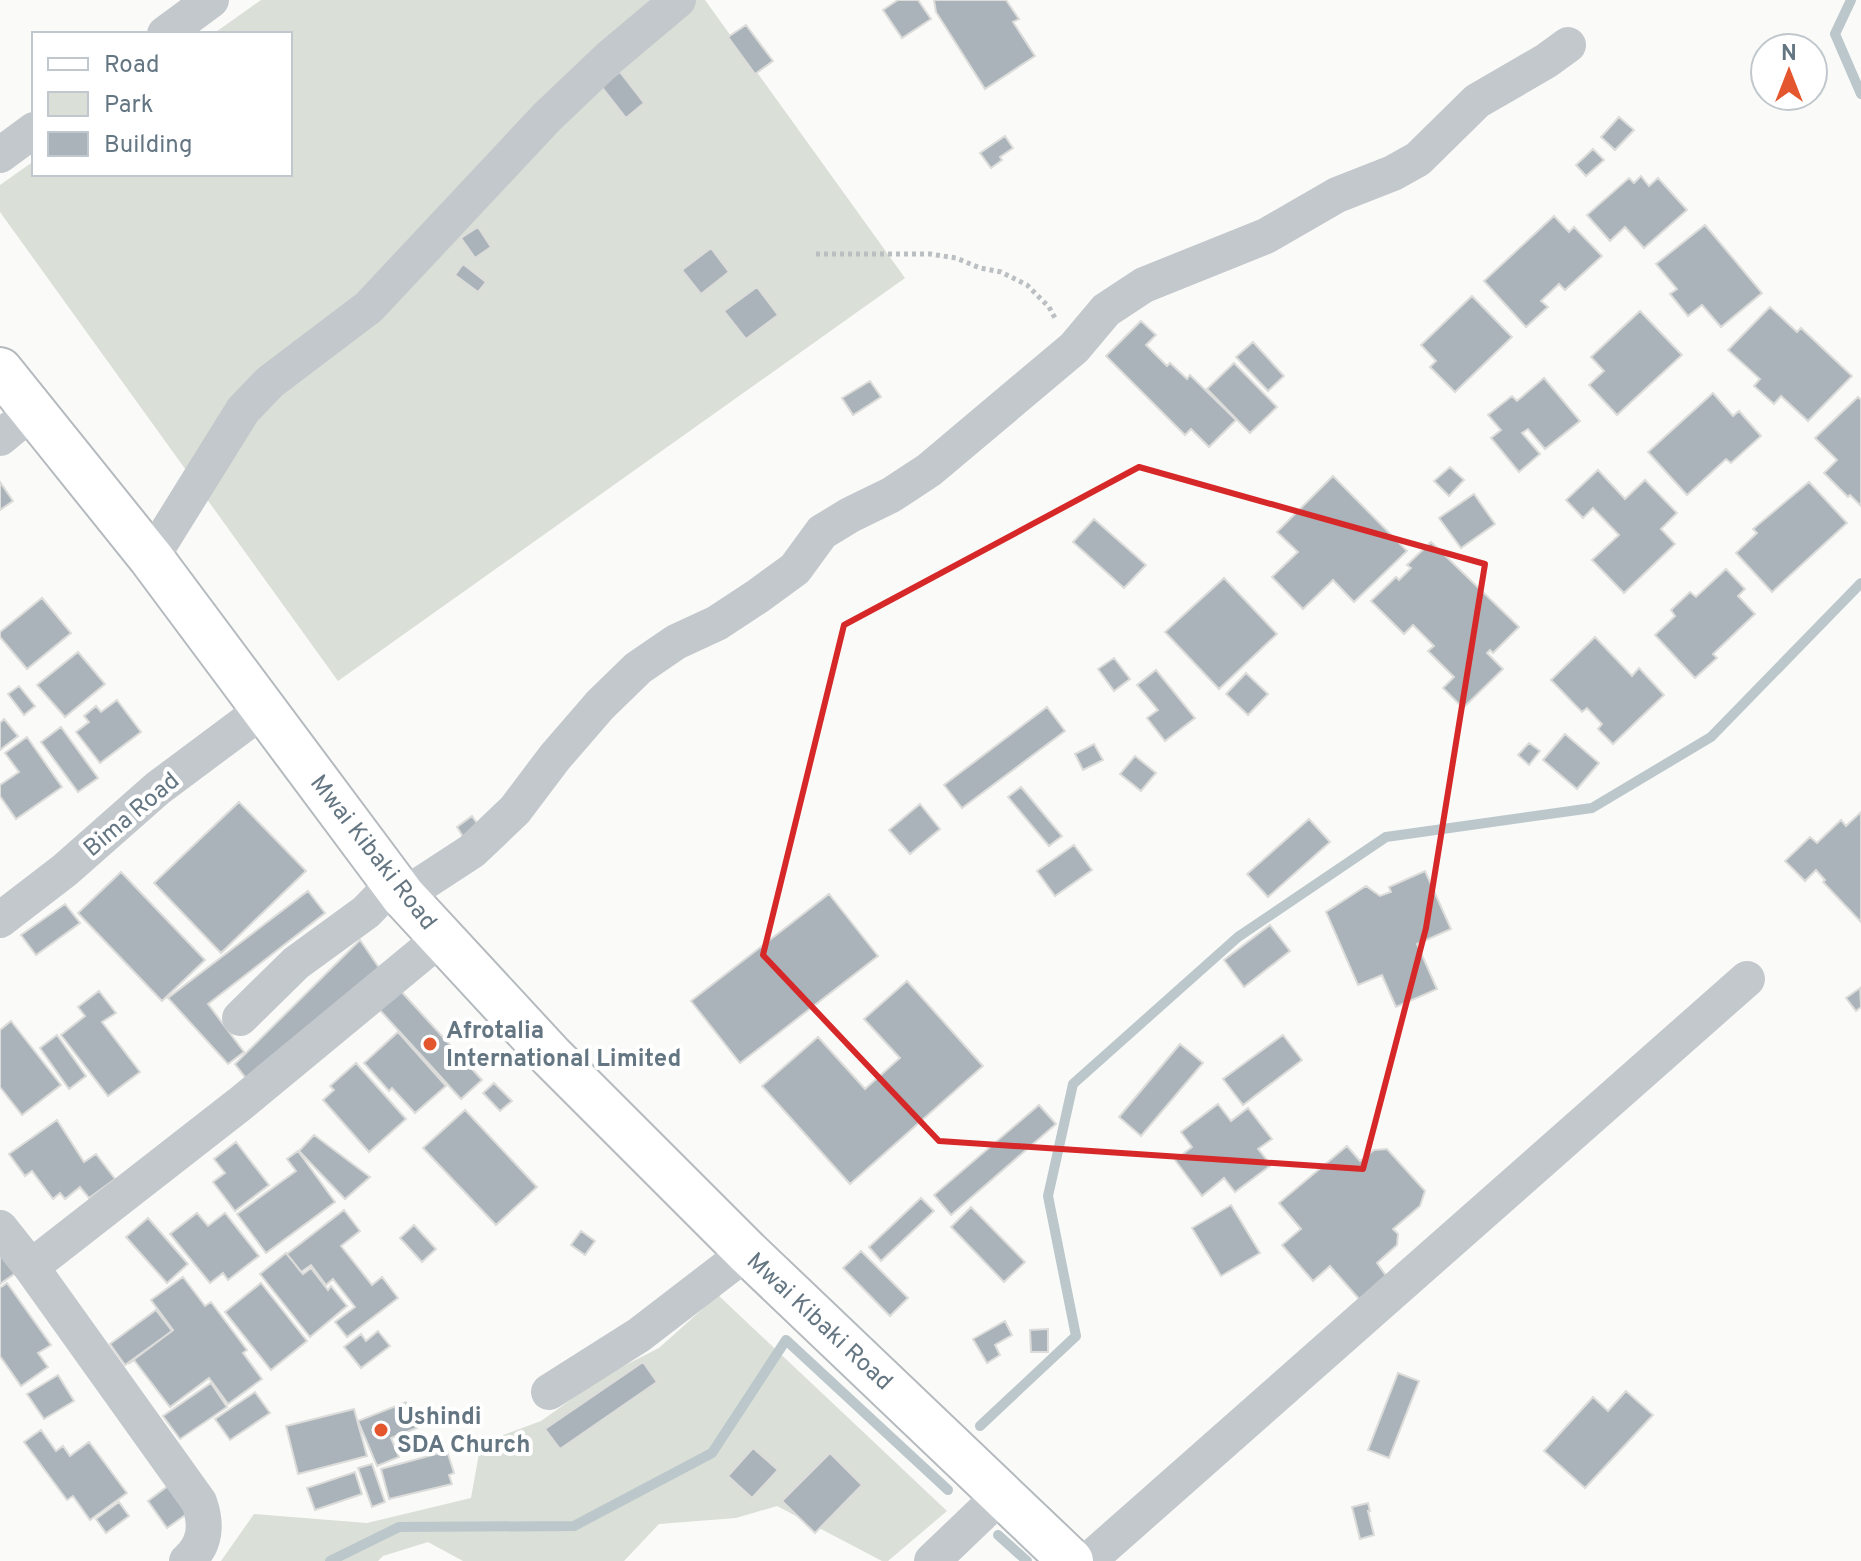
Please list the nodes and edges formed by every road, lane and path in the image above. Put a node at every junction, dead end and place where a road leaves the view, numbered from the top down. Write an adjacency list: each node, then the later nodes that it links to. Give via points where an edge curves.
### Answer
1 (211, 0): 3 (street)
2 (678, 0): 12 (street, via 547,117 369,307 270,382 243,410)
3 (168, 32)
4 (1568, 45): 8 (street, via 1477,101 1418,159 1337,195 1266,236 1144,285 1106,310)
5 (32, 131): 6 (street)
6 (0, 155)
7 (816, 254): 8 (path, via 930,254 1001,272 1035,291)
8 (1078, 343): 14 (street, via 929,470 822,532 795,569 717,623 638,668 591,715 515,810 472,851)
9 (0, 370): 10 (main road, Mwai Kibaki Road)
10 (34, 410): 11 (street); 12 (main road, Mwai Kibaki Road)
11 (0, 438)
12 (151, 558): 13 (main road, Mwai Kibaki Road)
13 (264, 709): 14 (main road, Mwai Kibaki Road); 15 (street, Bima Road, via 158,788)
14 (398, 890): 16 (main road, Mwai Kibaki Road); 18 (street, via 296,963)
15 (0, 920)
16 (442, 937): 20 (main road, Mwai Kibaki Road, via 551,1056); 21 (street)
17 (1747, 979): 27 (street)
18 (240, 1018)
19 (0, 1228): 21 (street)
20 (747, 1252): 22 (street, via 639,1335); 23 (main road, Mwai Kibaki Road)
21 (31, 1267): 24 (street, via 199,1502 205,1530)
22 (549, 1392)
23 (1002, 1494): 25 (street); 26 (main road, Mwai Kibaki Road)
24 (187, 1561)
25 (932, 1561)
26 (1071, 1561)
27 (1088, 1561)

